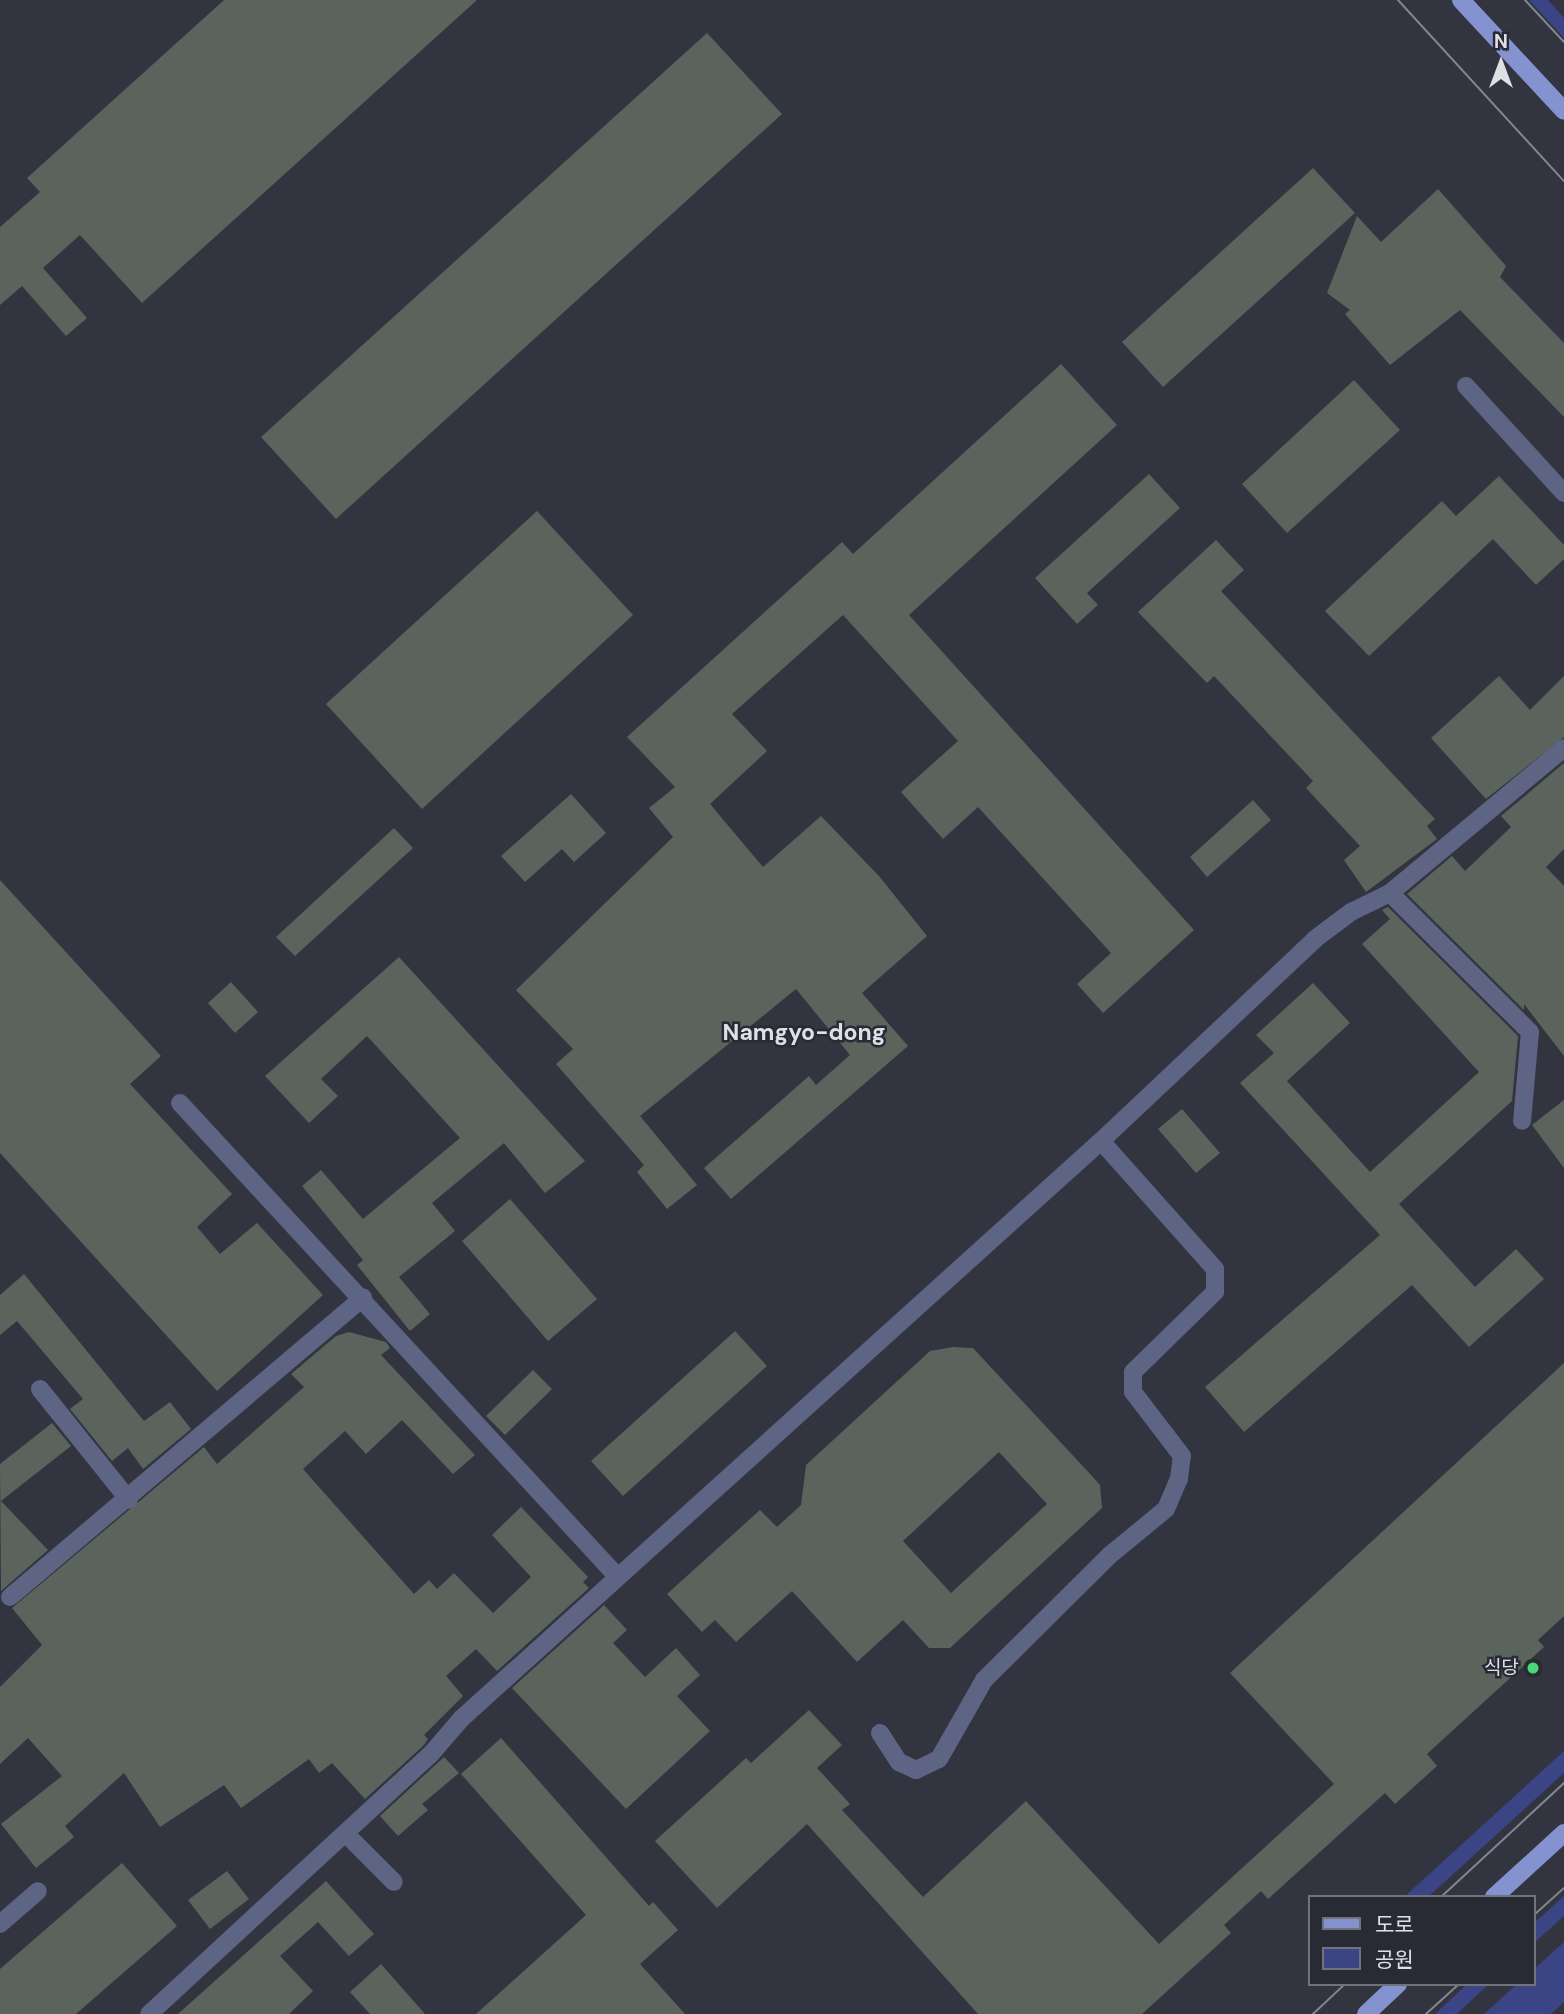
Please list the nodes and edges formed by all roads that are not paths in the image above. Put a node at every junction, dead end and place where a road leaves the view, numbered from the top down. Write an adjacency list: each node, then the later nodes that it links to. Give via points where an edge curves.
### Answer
1 (1461, 0): 2 (main road)
2 (1564, 111)
3 (1466, 386): 4 (street)
4 (1564, 493)
5 (1564, 748): 6 (street)
6 (1390, 893): 8 (street, via 1530,1032); 9 (street, via 1315,939)
7 (180, 1103): 10 (street)
8 (1522, 1121)
9 (1101, 1141): 13 (street); 15 (street, via 1215,1269 1215,1292 1133,1372 1133,1392 1182,1455 1179,1479 1166,1508 1110,1555 984,1680 939,1759 916,1770 899,1762)
10 (363, 1298): 12 (street); 13 (street)
11 (40, 1389): 12 (street)
12 (129, 1500): 14 (street)
13 (617, 1576): 16 (street)
14 (10, 1597)
15 (880, 1733)
16 (345, 1833): 18 (street); 23 (street)
17 (1564, 1833): 20 (main road)
18 (394, 1882)
19 (38, 1891): 21 (street)
20 (1496, 1895)
21 (0, 1924)
22 (1396, 1986): 24 (main road)
23 (149, 2014)
24 (1366, 2014)

